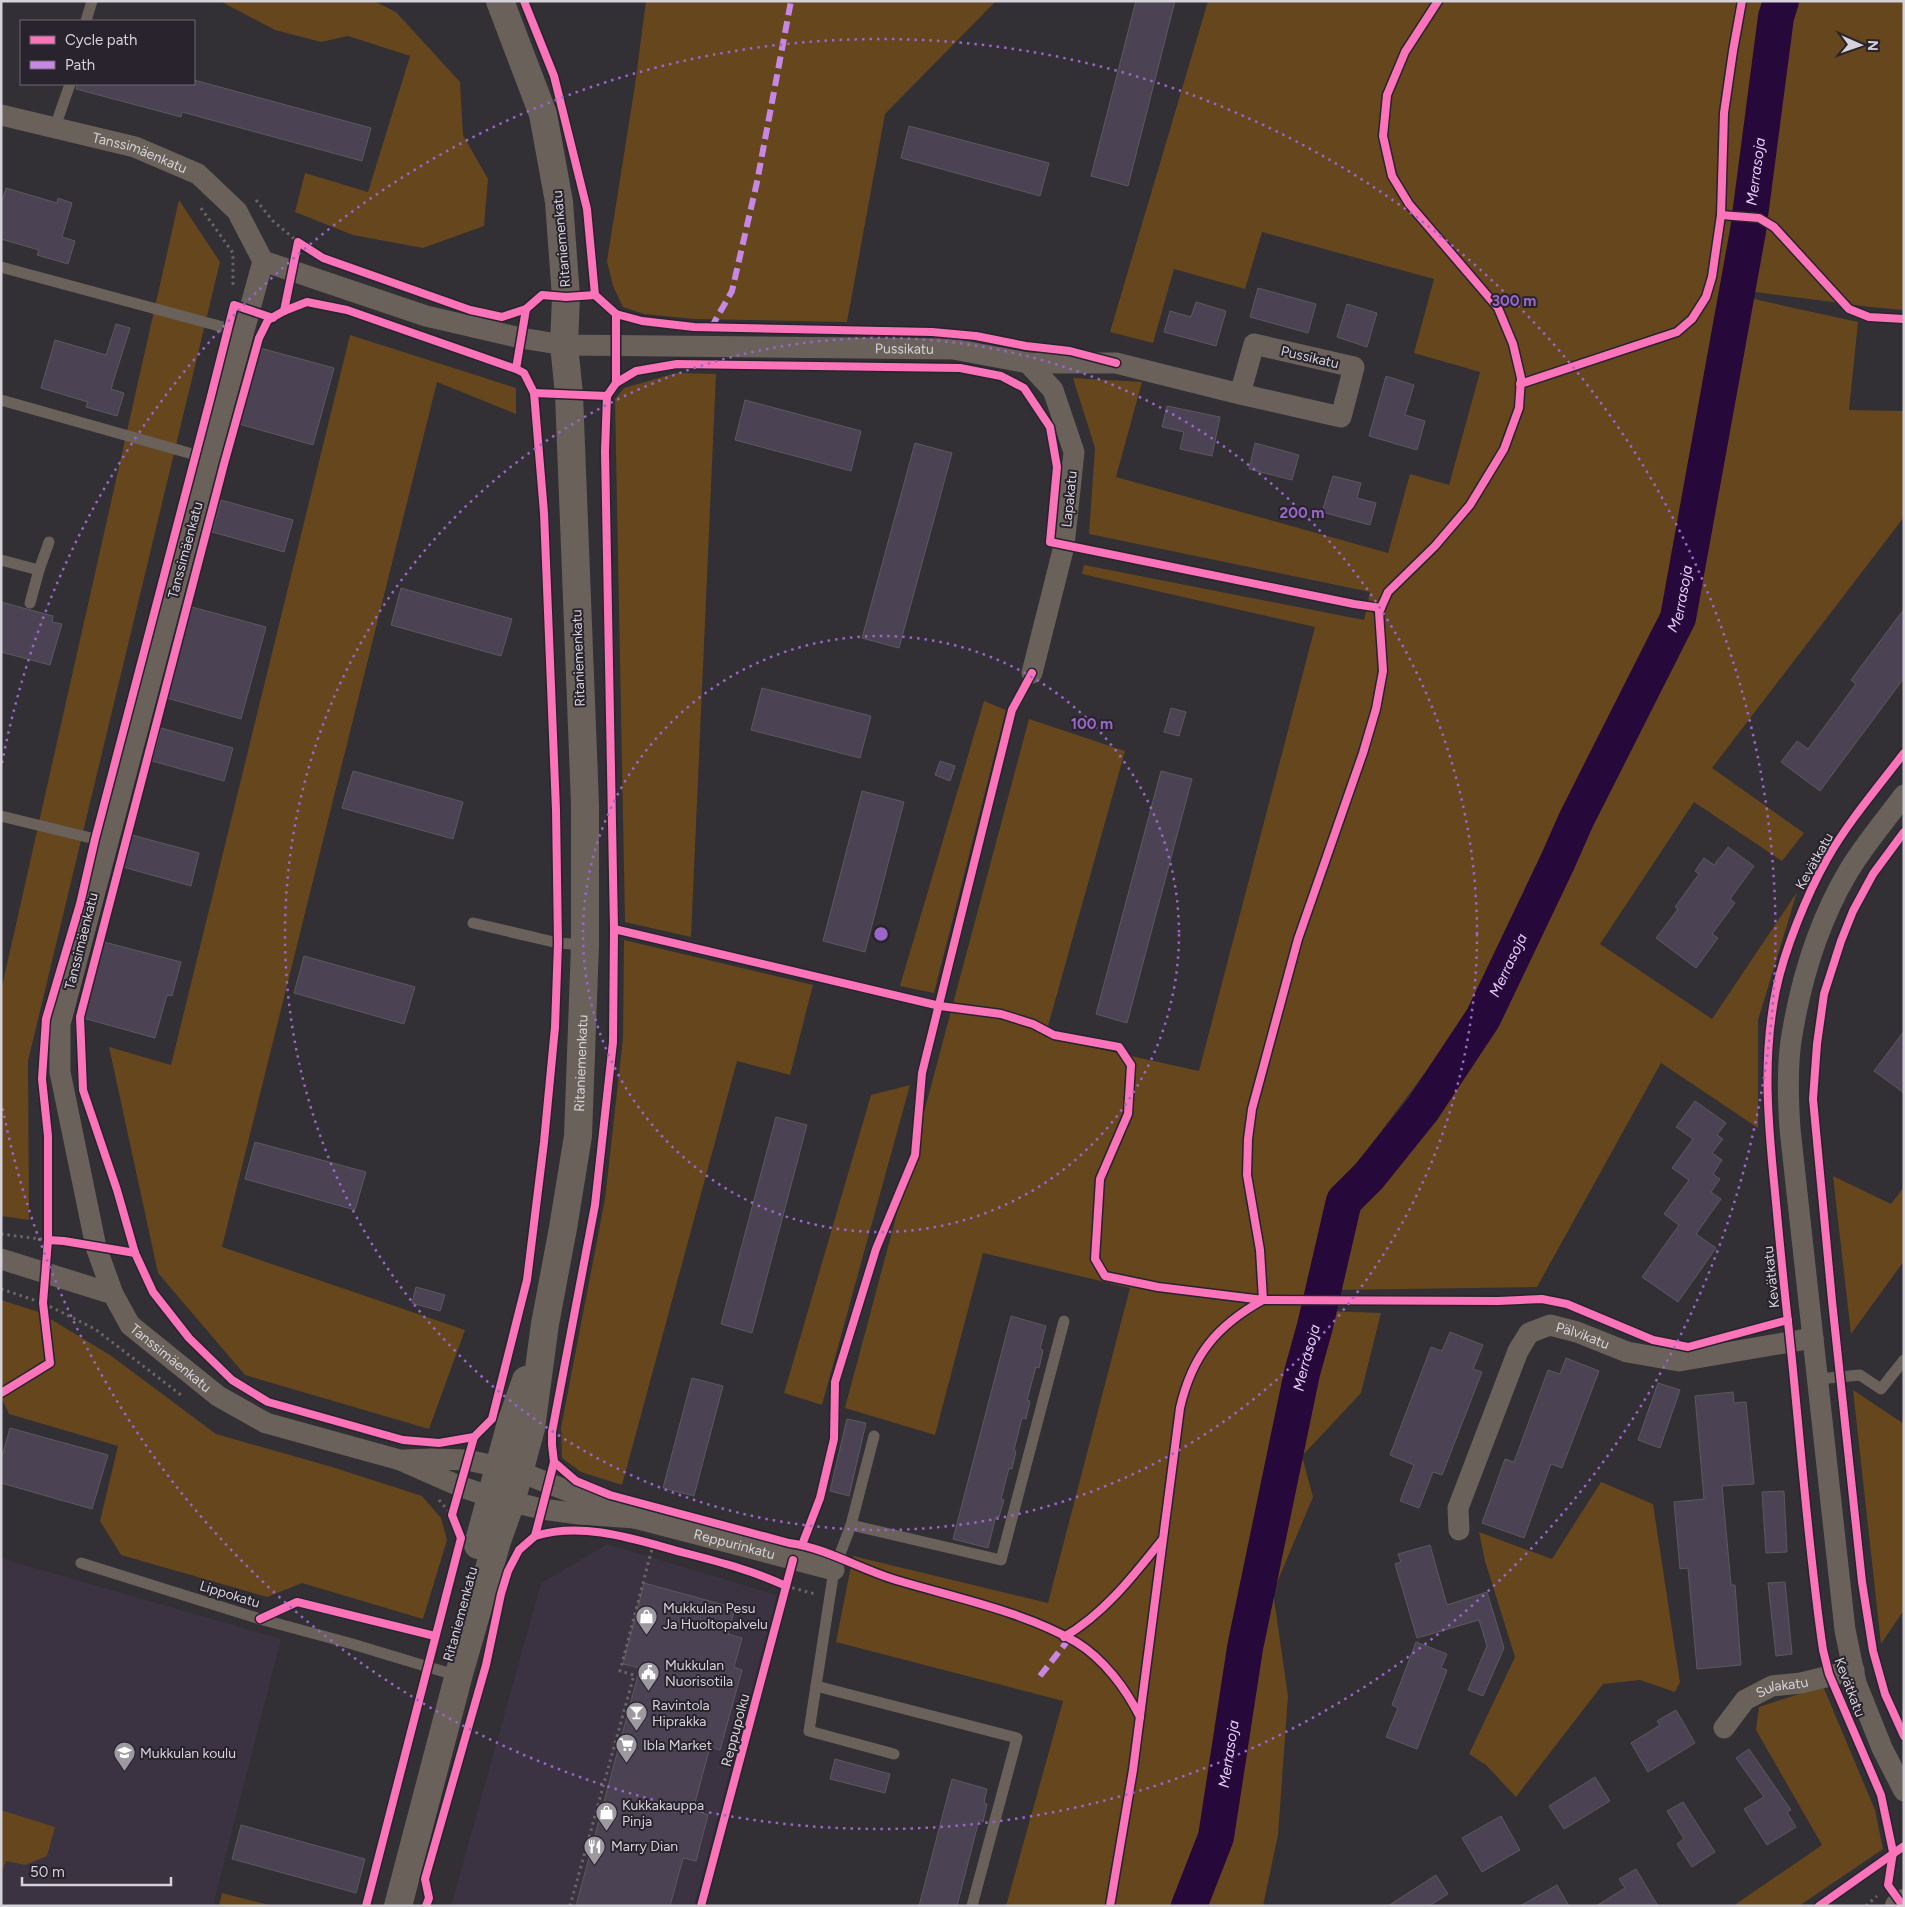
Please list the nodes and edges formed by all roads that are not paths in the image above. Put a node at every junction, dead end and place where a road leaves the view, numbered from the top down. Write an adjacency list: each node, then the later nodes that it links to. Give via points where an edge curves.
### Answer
1 (92, 1): 3 (lane)
2 (504, 3): 10 (street, Ritaniemenkatu, via 543,114 559,202 566,297)
3 (86, 20)
4 (70, 85): 6 (lane)
5 (1, 114): 6 (street, Tanssimäenkatu)
6 (55, 127): 7 (street, Tanssimäenkatu, via 135,148 198,174 237,211)
7 (263, 261): 9 (street, Tanssimäenkatu); 10 (street, via 426,316)
8 (1, 267): 9 (lane)
9 (245, 333): 26 (street, Tanssimäenkatu, via 60,1024 60,1072 96,1247)
10 (564, 345): 11 (street, Pussikatu, via 953,349); 24 (street, Ritaniemenkatu, via 569,394 584,804)
11 (1028, 363): 12 (street, Pussikatu, via 1116,363); 19 (street, Lapakatu, via 1054,390 1074,452 1064,546)
12 (1240, 394): 12 (street, Pussikatu, via 1341,417 1354,367 1254,344)
13 (1, 400): 14 (lane)
14 (196, 455)
15 (49, 542): 17 (lane)
16 (1, 560): 17 (lane)
17 (39, 570): 18 (lane)
18 (30, 603)
19 (1032, 673)
20 (1904, 795): 28 (street, Kevätkatu, via 1849,871 1831,904 1813,949 1791,1042 1790,1129)
21 (1, 816): 22 (lane)
22 (95, 839)
23 (473, 923): 24 (lane, via 558,944)
24 (585, 945): 33 (street, Ritaniemenkatu, via 578,1136 545,1324 511,1423)
25 (1, 1259): 26 (street)
26 (113, 1294): 32 (street, Tanssimäenkatu, via 130,1325 218,1396 266,1422)
27 (1064, 1321): 36 (lane, via 1001,1560)
28 (1813, 1338): 30 (street, Kevätkatu); 37 (street, Pälvikatu, via 1678,1361 1627,1352 1550,1325 1528,1333 1518,1351 1458,1508)
29 (1904, 1360): 30 (lane, via 1881,1389 1860,1374)
30 (1818, 1379): 40 (street, Kevätkatu, via 1845,1630)
31 (874, 1436): 36 (lane)
32 (400, 1460): 33 (street, Tanssimäenkatu, via 467,1460); 34 (street, Tanssimäenkatu, via 459,1486)
33 (509, 1469): 34 (street, Ritaniemenkatu); 35 (street, Reppurinkatu)
34 (501, 1499): 35 (street, Reppurinkatu, via 579,1514); 41 (street, Ritaniemenkatu)
35 (635, 1518): 39 (street, Reppurinkatu)
36 (851, 1525): 39 (lane)
37 (1458, 1530)
38 (81, 1563): 41 (lane, Lippokatu, via 260,1619)
39 (834, 1570): 42 (lane)
40 (1854, 1670): 43 (street, Sulakatu, via 1801,1683 1772,1686 1745,1700); 45 (street, Kevätkatu, via 1856,1683 1882,1748)
41 (452, 1673): 47 (street, Ritaniemenkatu); 48 (street, Ritaniemenkatu)
42 (816, 1686): 44 (lane, via 810,1731); 49 (lane, via 1017,1738)
43 (1724, 1728)
44 (894, 1754)
45 (1904, 1791)
46 (1904, 1903): 50 (street)
47 (383, 1906)
48 (398, 1906)
49 (972, 1906)
50 (1899, 1906)

